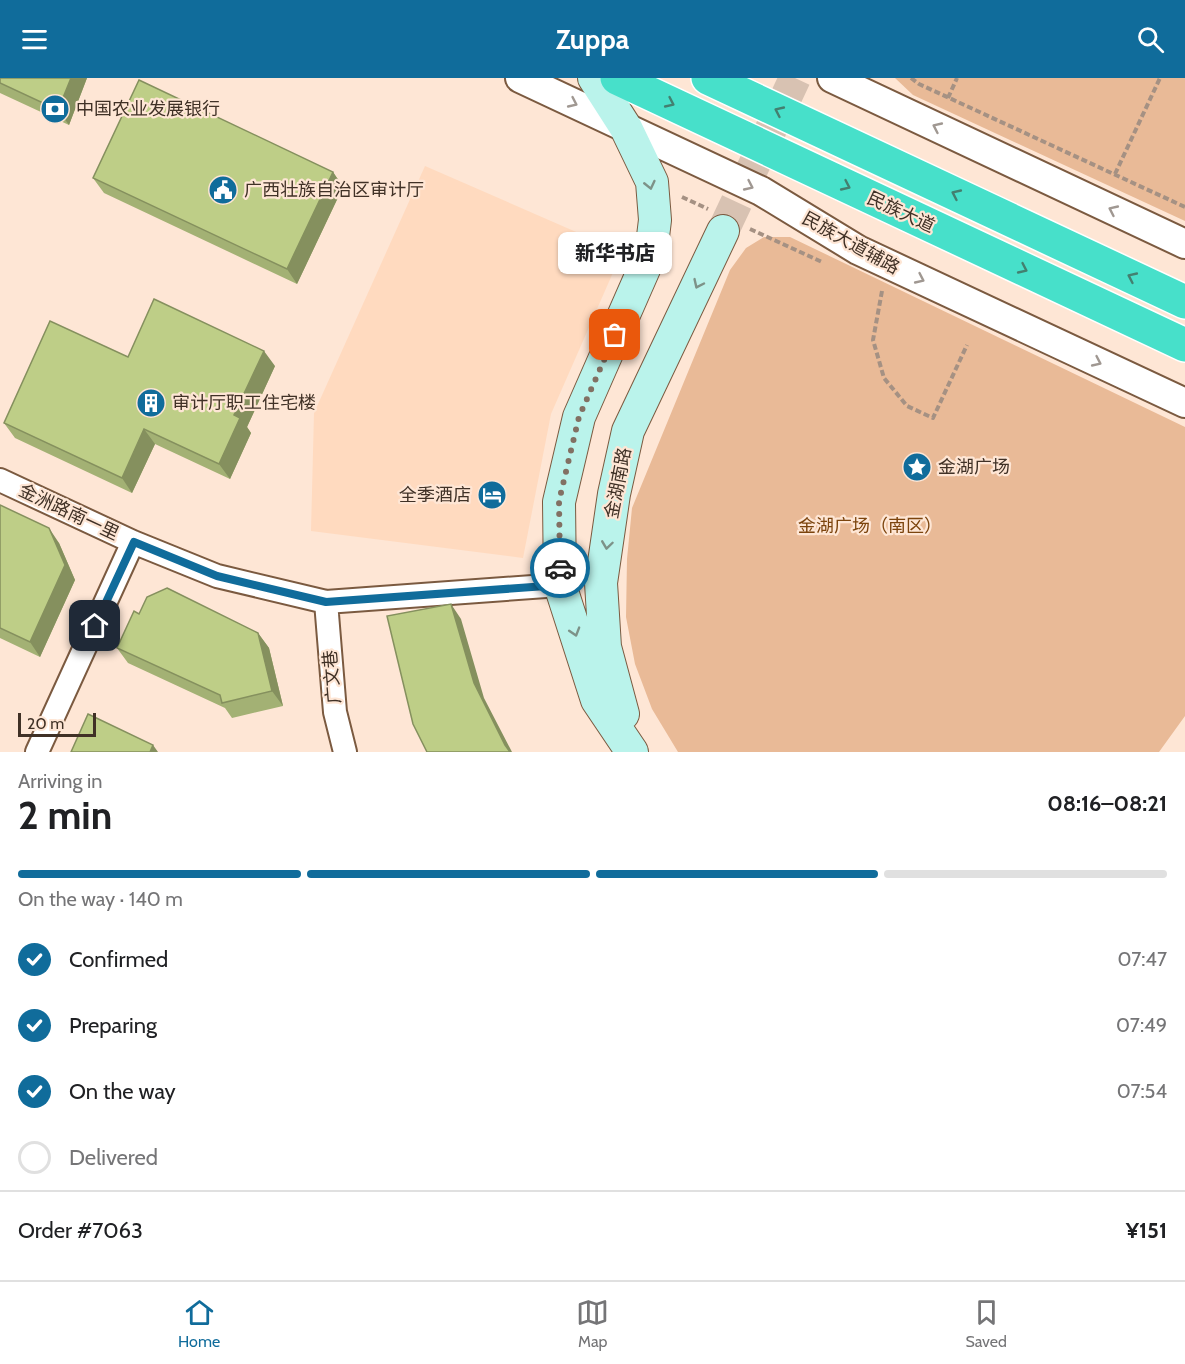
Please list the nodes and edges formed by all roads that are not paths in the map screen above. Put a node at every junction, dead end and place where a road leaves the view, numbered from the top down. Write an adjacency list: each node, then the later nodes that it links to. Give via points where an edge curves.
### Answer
1 (520, 78): 6 (street, 民族大道辅路, one-way to 6)
2 (594, 78): 6 (main road)
3 (617, 78): 10 (highway, 民族大道, one-way to 10)
4 (708, 78): 9 (highway, one-way to 4)
5 (832, 78): 8 (street, one-way to 5)
6 (626, 128): 11 (street, 民族大道辅路, one-way to 11, via 761,191 858,250); 14 (main road, one-way to 14, via 652,182 655,220 651,253 579,417 559,501)
7 (723, 231): 18 (main road, 金湖南路, one-way to 18, via 628,431 614,494 601,583 605,647)
8 (1185, 244)
9 (1185, 302)
10 (1185, 345)
11 (1185, 404)
12 (0, 480): 13 (street, 金洲路南一里)
13 (134, 542): 15 (street, 金洲路南一里, via 217,576); 16 (street)
14 (560, 585): 15 (street, 金洲路南一里); 18 (main road, one-way to 18, via 597,700)
15 (326, 602): 17 (street, 广文巷, via 335,712)
16 (37, 752)
17 (345, 752)
18 (634, 752)

